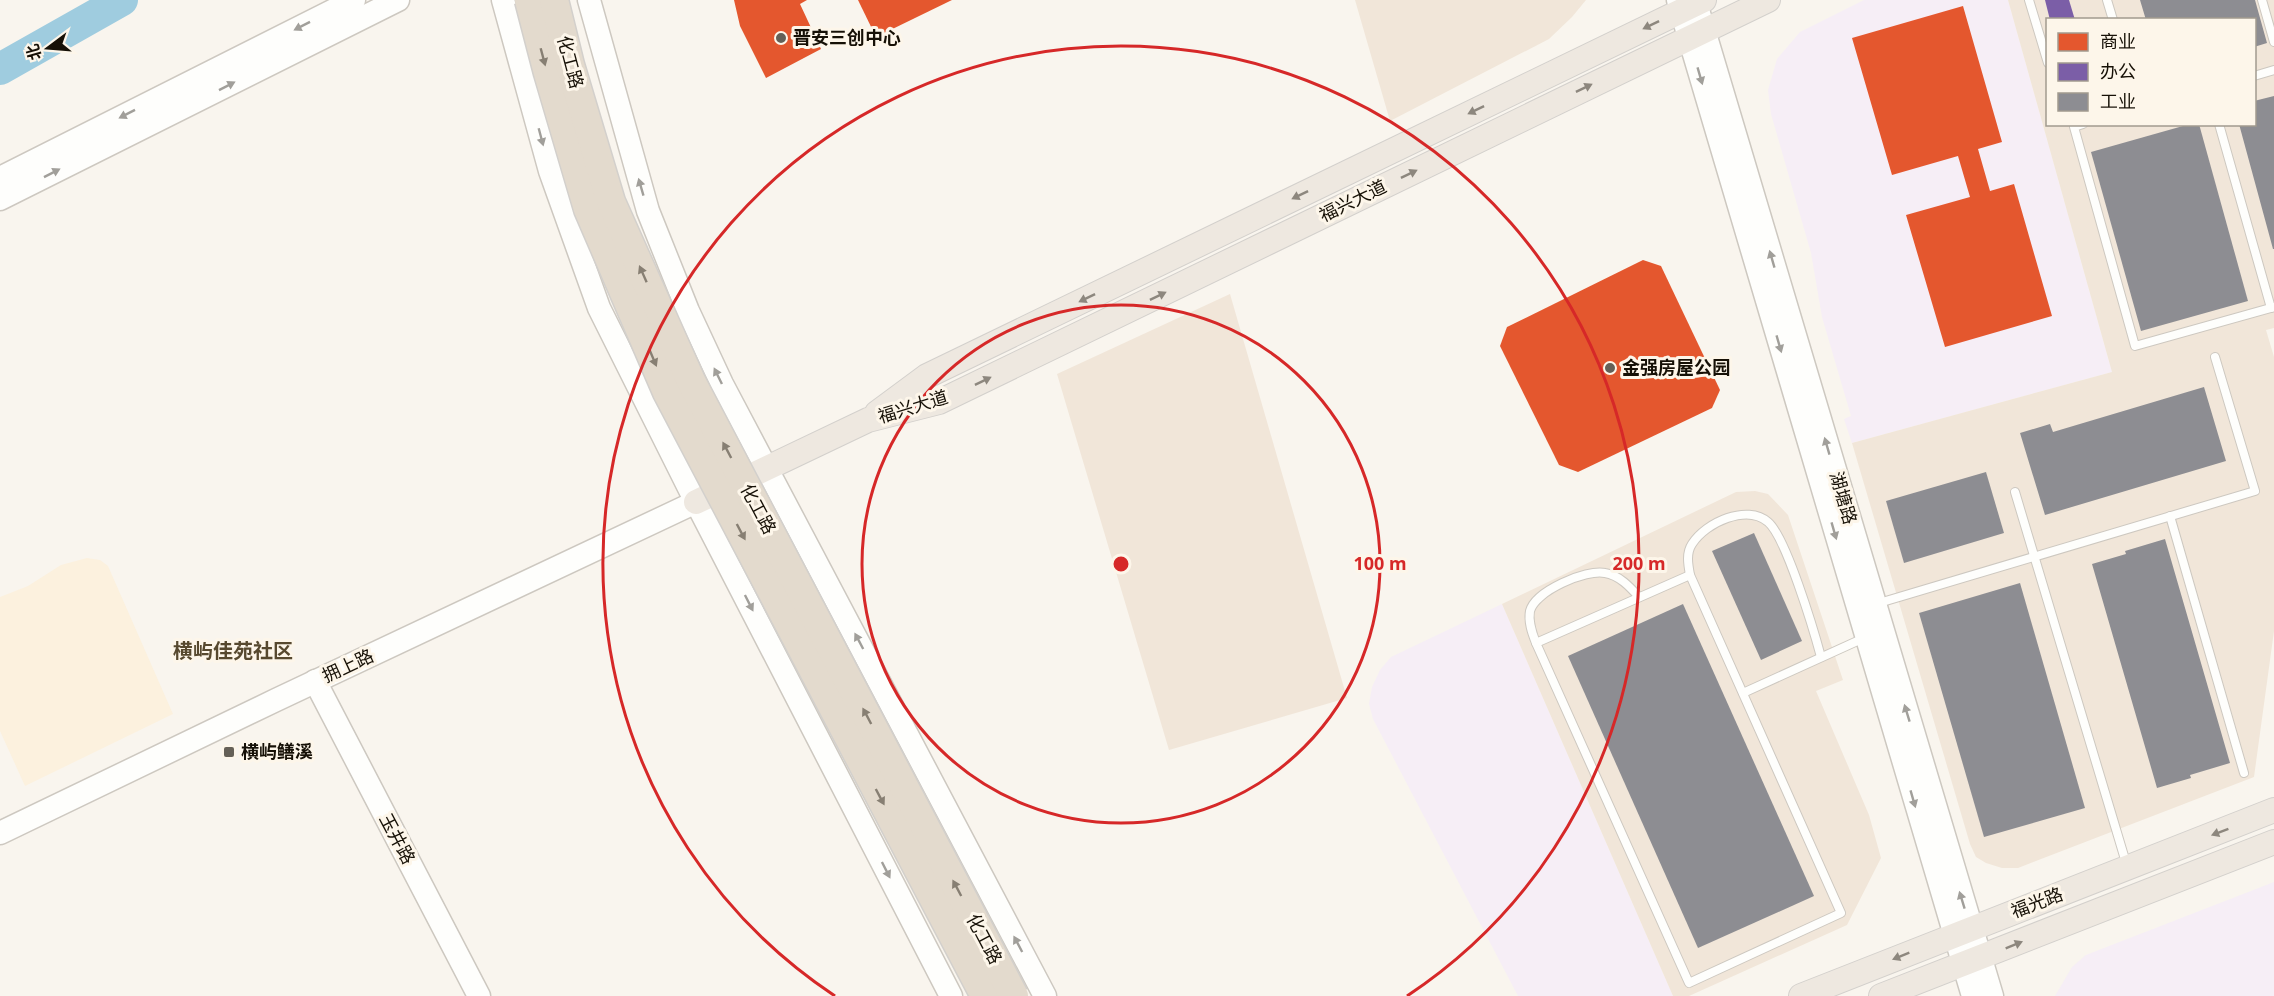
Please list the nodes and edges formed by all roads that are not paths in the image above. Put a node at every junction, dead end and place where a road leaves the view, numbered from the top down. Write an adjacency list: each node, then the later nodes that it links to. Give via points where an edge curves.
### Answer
1 (354, 0): 20 (main road, one-way to 20)
2 (398, 0): 21 (main road, one-way to 2)
3 (503, 0): 27 (main road, one-way to 27, via 550,171 599,308)
4 (529, 0): 47 (highway, 化工路, one-way to 47, bridge, via 588,209 667,392)
5 (554, 0): 48 (highway, 化工路, one-way to 5, bridge, via 691,381 611,202)
6 (589, 0): 25 (main road, one-way to 6, via 722,384 675,282 648,210)
7 (1768, 0): 13 (main road, 福兴大道)
8 (2029, 0): 15 (lane)
9 (2107, 0): 12 (lane)
10 (2262, 0): 14 (lane)
11 (1691, 3): 13 (main road, 湖塘路); 24 (main road, 福兴大道, one-way to 24, via 927,376)
12 (2112, 18)
13 (1697, 34): 24 (main road, 福兴大道, one-way to 13, via 939,402); 32 (main road, 湖塘路, one-way to 13); 33 (main road, 湖塘路, one-way to 33)
14 (2274, 42)
15 (2046, 56)
16 (2274, 70): 17 (lane)
17 (2256, 75)
18 (2077, 126): 22 (lane, via 2074,127 2135,346)
19 (2220, 126): 22 (lane)
20 (0, 178)
21 (0, 199)
22 (2272, 307)
23 (2215, 357): 28 (lane, via 2255,490)
24 (868, 420): 25 (main road)
25 (767, 468): 27 (main road); 49 (main road, one-way to 25)
26 (2015, 492): 29 (lane)
27 (696, 502): 36 (main road, 拥上路); 46 (main road, one-way to 46)
28 (2170, 516): 29 (lane); 38 (lane)
29 (2035, 557): 32 (lane); 42 (lane)
30 (1690, 575): 31 (lane); 35 (lane, via 1688,554 1700,535 1740,514 1759,516 1779,537); 37 (lane)
31 (1639, 597): 34 (lane); 34 (lane, via 1617,577 1606,573 1582,575 1546,591 1530,609)
32 (1874, 605): 43 (main road, 湖塘路, one-way to 32)
33 (1865, 638): 35 (lane); 43 (main road, 湖塘路, one-way to 43)
34 (1536, 643): 37 (lane, via 1689,983 1842,914)
35 (1821, 657): 37 (lane)
36 (315, 681): 40 (main road, 拥上路); 45 (main road, 玉井路)
37 (1743, 693)
38 (2244, 772)
39 (2274, 810): 42 (main road, 福光路, one-way to 42)
40 (0, 833)
41 (2274, 842): 44 (main road, 福光路, one-way to 41)
42 (2128, 867): 43 (main road, 福光路)
43 (1962, 932): 44 (main road, 湖塘路); 50 (main road, 福光路, one-way to 50)
44 (1971, 961): 51 (main road, 福光路); 52 (main road, 湖塘路); 53 (main road, 湖塘路)
45 (479, 996)
46 (951, 996)
47 (985, 996)
48 (1014, 996)
49 (1045, 996)
50 (1801, 996)
51 (1881, 996)
52 (1972, 996)
53 (1992, 996)

